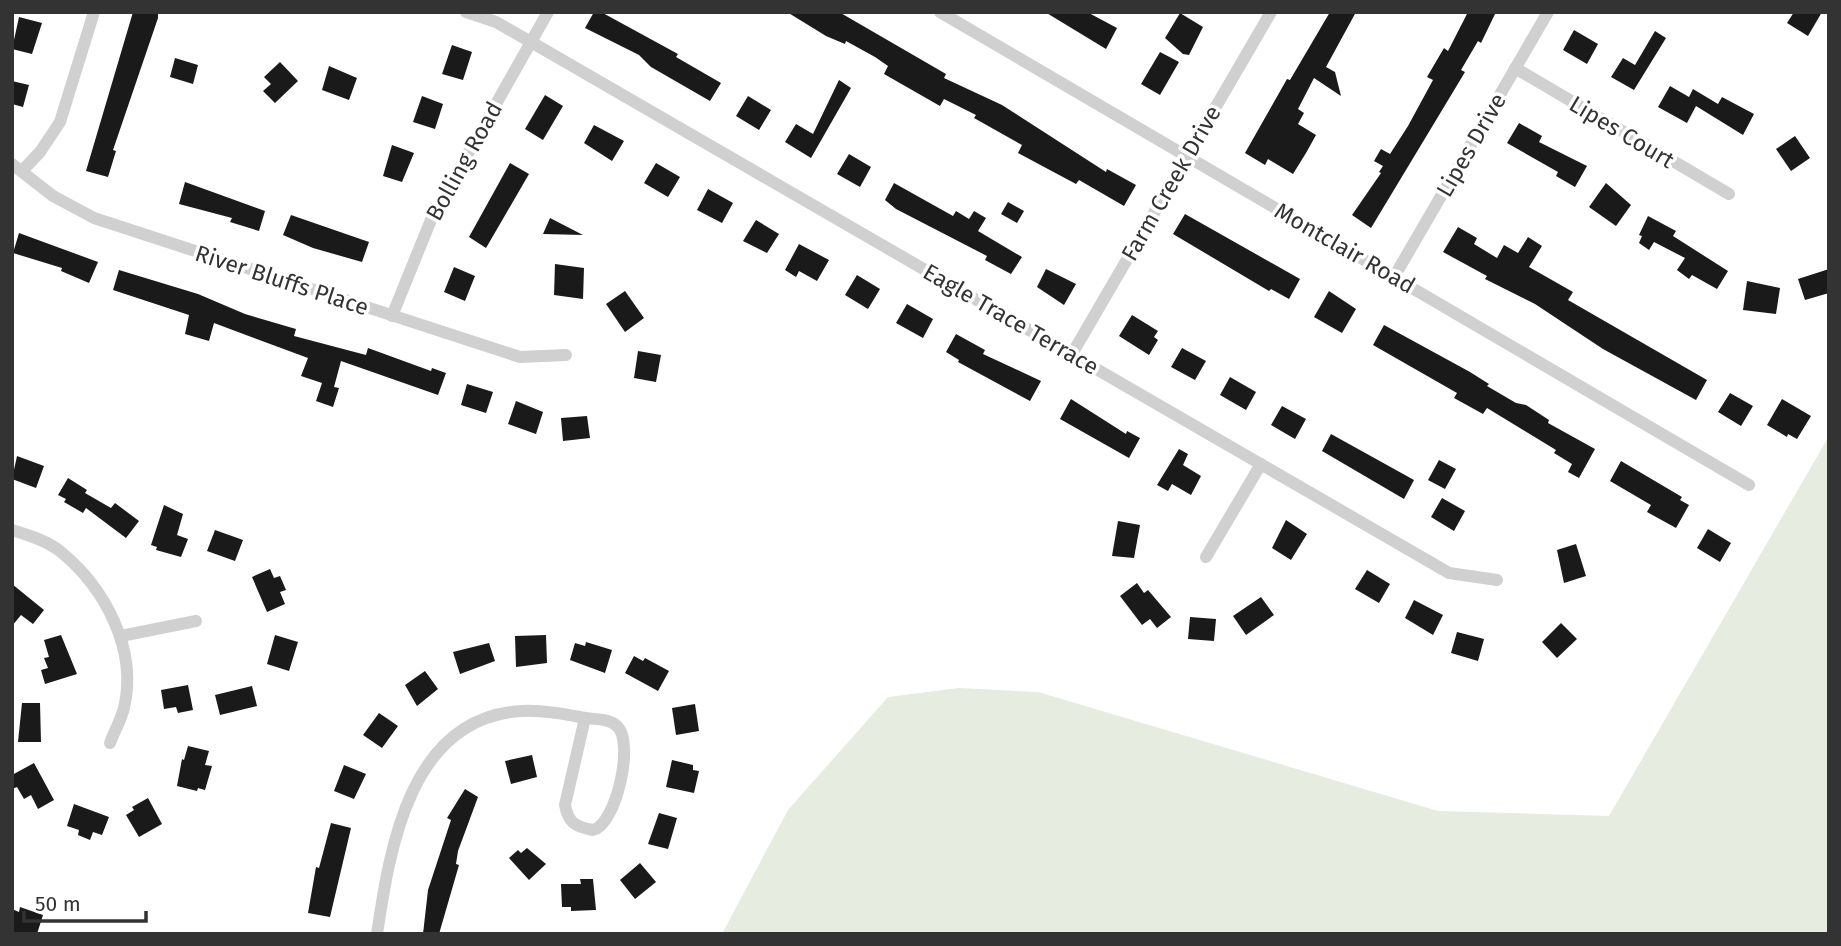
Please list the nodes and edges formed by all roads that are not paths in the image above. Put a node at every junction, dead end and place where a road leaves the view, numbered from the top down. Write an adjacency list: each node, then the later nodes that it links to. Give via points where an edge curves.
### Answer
1 (94, 12): 10 (street, via 60,122 40,152)
2 (466, 12): 7 (street, Eagle Trace Terrace)
3 (548, 12): 7 (street, Bolling Road)
4 (940, 12): 9 (street, Montclair Road)
5 (1271, 12): 9 (street, Farm Creek Drive)
6 (1548, 12): 8 (street, Lipes Drive)
7 (531, 42): 13 (street, Bolling Road, via 433,215); 14 (street, Eagle Trace Terrace)
8 (1515, 68): 11 (street, Lipes Court); 12 (street, Lipes Drive)
9 (1187, 156): 12 (street, Montclair Road); 14 (street, Farm Creek Drive)
10 (17, 167): 13 (street, River Bluffs Place, via 53,196 94,218)
11 (1729, 194)
12 (1394, 277): 17 (street, Montclair Road)
13 (391, 316): 15 (street, River Bluffs Place, via 520,358)
14 (1072, 354): 16 (street, Eagle Trace Terrace)
15 (566, 355)
16 (1261, 464): 19 (street); 20 (street, Eagle Trace Terrace, via 1448,573)
17 (1749, 485)
18 (12, 530): 22 (street, via 60,551 110,611)
19 (1206, 557)
20 (1497, 580)
21 (197, 621): 22 (street)
22 (121, 636): 24 (street, via 126,669 124,707)
23 (586, 718): 23 (street, via 617,726 625,741 613,808 603,825 593,830 575,825 567,817 565,805); 25 (street, via 518,711 473,725 447,743 410,794)
24 (110, 743)
25 (377, 934)

